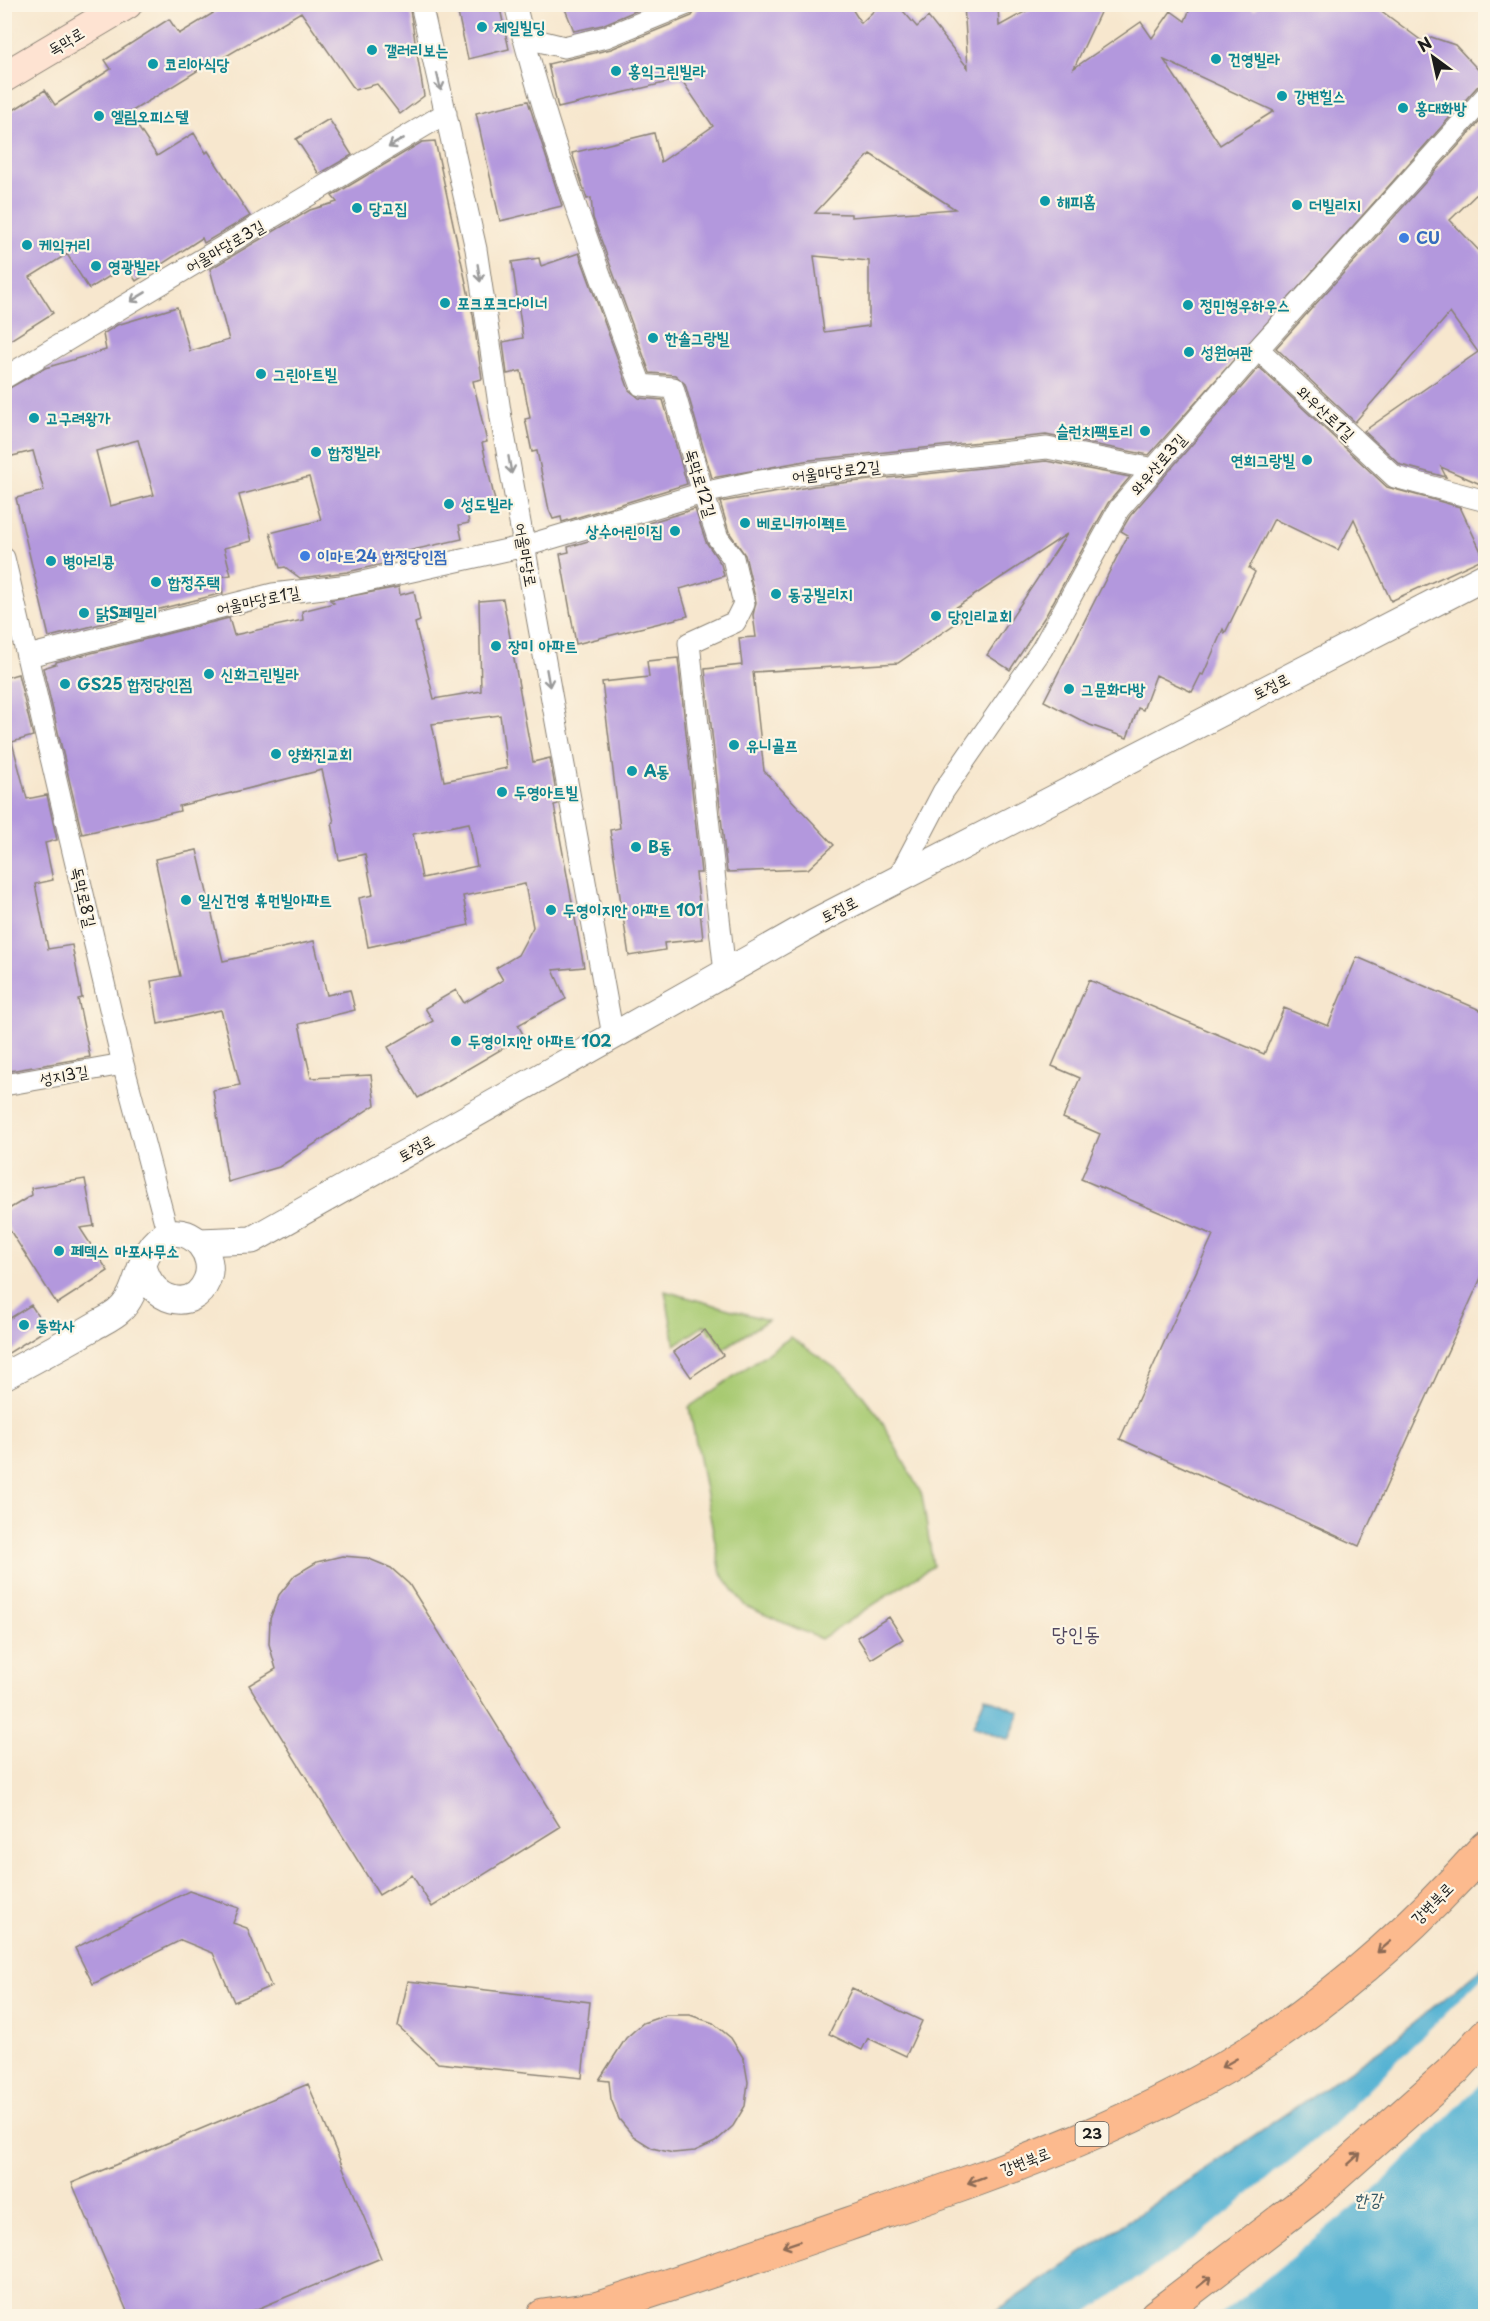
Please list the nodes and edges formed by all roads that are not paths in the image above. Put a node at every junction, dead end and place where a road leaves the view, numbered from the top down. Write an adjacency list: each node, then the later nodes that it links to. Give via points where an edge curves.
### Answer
1 (127, 4): 6 (main road, 독막로)
2 (421, 4): 8 (street, 어울마당로, one-way to 8)
3 (515, 4): 5 (street, 독막로12길)
4 (687, 4): 5 (street, via 606,37 564,47)
5 (523, 38): 12 (street, 독막로12길, via 577,211 640,385 673,388)
6 (4, 77)
7 (1485, 96): 9 (street, 와우산로3길)
8 (446, 113): 10 (street, 어울마당로3길, one-way to 10); 14 (street, 어울마당로, one-way to 14, via 476,249)
9 (1258, 349): 11 (street, 와우산로3길); 13 (street, 와우산로1길, via 1395,477)
10 (4, 378)
11 (1154, 469): 12 (street, 어울마당로2길, via 1047,448 812,473); 18 (street, 와우산로3길, via 1119,509 1042,649 943,792)
12 (703, 494): 14 (street, 어울마당로2길); 19 (street, 독막로12길, via 718,538 733,558 744,604 735,622 689,643)
13 (1485, 501)
14 (525, 546): 17 (street, 어울마당로1길, via 349,585 273,594); 20 (street, 어울마당로, one-way to 20)
15 (4, 558): 17 (street, 독막로8길)
16 (1485, 576): 18 (street, 토정로)
17 (28, 656): 21 (street, 독막로8길)
18 (897, 880): 19 (street, 토정로)
19 (725, 973): 20 (street, 토정로)
20 (613, 1036): 24 (street, 토정로)
21 (123, 1064): 22 (street, 성지3길); 23 (street, 독막로8길)
22 (4, 1085)
23 (168, 1234): 25 (street, via 187,1234); 26 (street, via 152,1246)
24 (252, 1240): 25 (street, 토정로); 27 (street)
25 (199, 1242): 27 (street, via 208,1263)
26 (143, 1265): 28 (street, via 146,1279); 29 (street)
27 (207, 1279): 28 (street, via 187,1298)
28 (166, 1299): 29 (street)
29 (121, 1310): 30 (street)
30 (4, 1376)
31 (1485, 1846): 33 (highway, 강변북로 / 23, one-way to 33, via 1407,1928 1331,1992 1267,2041 1186,2088 1083,2138 974,2181)
32 (1485, 2035): 35 (highway, one-way to 32, via 1310,2198 1454,2070)
33 (598, 2310): 34 (highway, 강변북로)
34 (543, 2316)
35 (1156, 2316)

